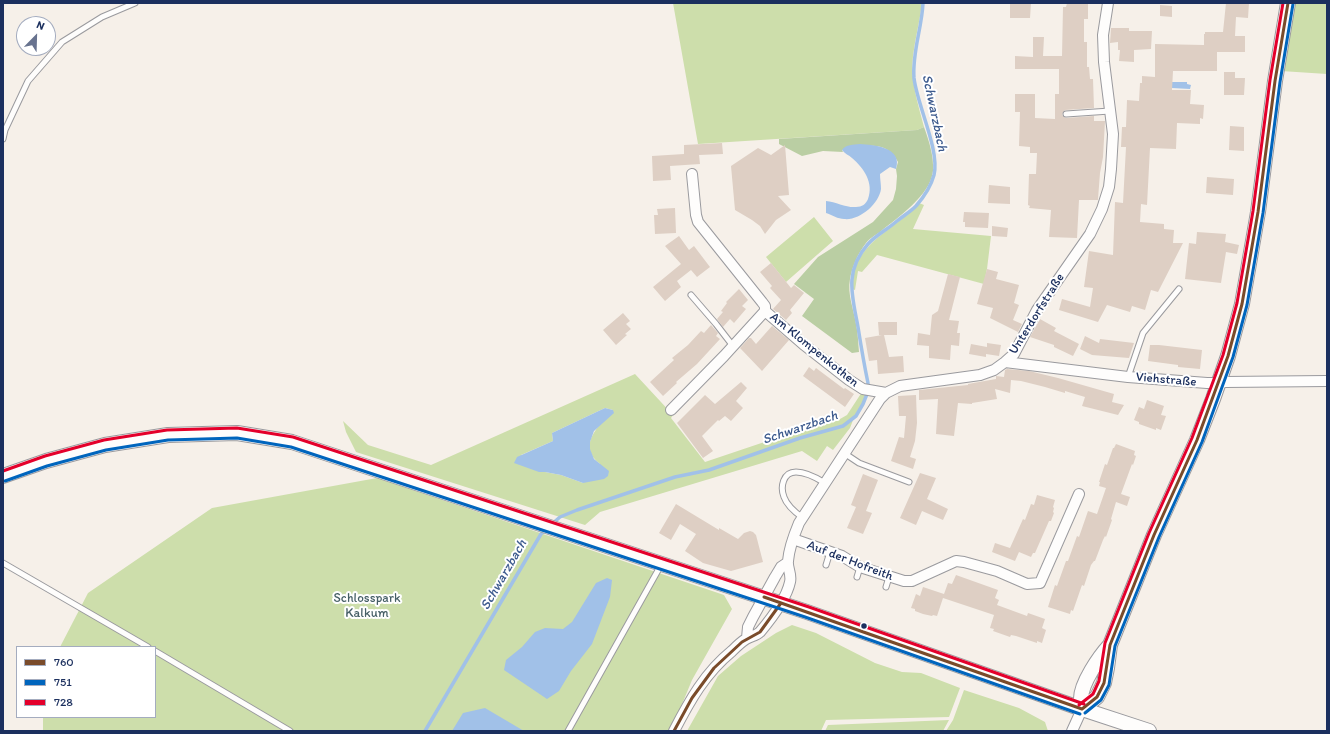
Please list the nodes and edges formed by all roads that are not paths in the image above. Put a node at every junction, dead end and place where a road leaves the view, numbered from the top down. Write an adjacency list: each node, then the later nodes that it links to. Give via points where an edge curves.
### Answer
1 (135, 3): 6 (lane, via 102,17 62,42 28,81)
2 (1108, 3): 4 (street, Unterdorfstraße, via 1103,35)
3 (1288, 3): 15 (main road, via 1276,69 1249,269)
4 (1110, 111): 5 (lane); 12 (street, Unterdorfstraße, via 1113,134 1111,169 1102,209 1090,234 1037,310 1014,354)
5 (1066, 114)
6 (3, 138)
7 (692, 174): 10 (street, Am Klompenkothen, via 698,222 762,302)
8 (1179, 289): 13 (lane, via 1143,333)
9 (691, 295): 11 (lane)
10 (765, 311): 11 (street, Am Klompenkothen); 16 (street, Am Klompenkothen, via 849,380 867,389)
11 (733, 346): 17 (street, Am Klompenkothen)
12 (1005, 362): 13 (street, Viehstraße); 16 (street, Unterdorfstraße, via 994,370 980,375 900,386)
13 (1128, 376): 15 (street, Viehstraße)
14 (1327, 381): 15 (street, Viehstraße)
15 (1219, 383): 37 (main road, via 1110,645 1104,683 1097,697)
16 (886, 393): 18 (street, Unterdorfstraße)
17 (671, 410)
18 (844, 453): 20 (lane, via 859,463); 21 (street, Unterdorfstraße)
19 (3, 476): 28 (main road, via 105,445 168,435 237,433 292,442)
20 (909, 482)
21 (825, 483): 23 (street, Unterdorfstraße); 23 (lane, via 801,472 788,473 784,477 784,498)
22 (1079, 494): 30 (street, Auf der Hofreith, via 1040,584 1027,584 997,571 956,561 912,581)
23 (803, 518): 24 (street, Unterdorfstraße)
24 (793, 539): 25 (street, Auf der Hofreith); 27 (street, Unterdorfstraße)
25 (830, 552): 29 (lane); 30 (street, Auf der Hofreith, via 842,556 858,572)
26 (3, 563): 35 (lane)
27 (787, 563): 32 (street, Unterdorfstraße, via 781,567); 33 (street, Unterdorfstraße, via 791,572 790,583)
28 (662, 564): 32 (main road); 39 (lane)
29 (826, 565)
30 (889, 577): 31 (lane)
31 (886, 587)
32 (764, 597): 33 (main road); 34 (street, Unterdorfstraße, via 748,627)
33 (781, 603): 34 (street, Unterdorfstraße, via 760,632); 37 (main road)
34 (747, 638): 40 (street, Unterdorfstraße, via 708,675 694,694)
35 (146, 646)
36 (156, 652): 38 (lane)
37 (1082, 709): 41 (street); 42 (main road)
38 (290, 731)
39 (568, 731)
40 (674, 731)
41 (1072, 731)
42 (1149, 731)

